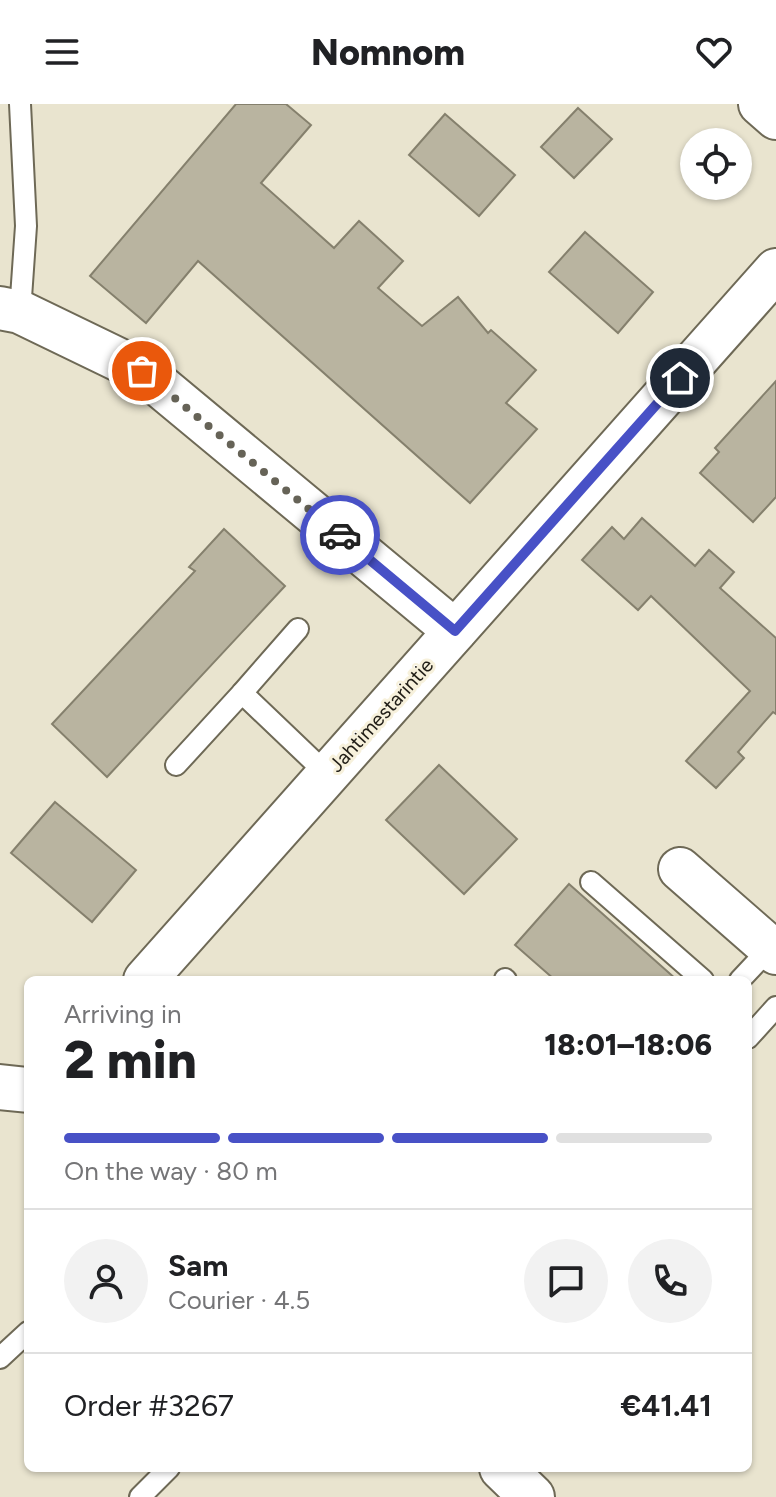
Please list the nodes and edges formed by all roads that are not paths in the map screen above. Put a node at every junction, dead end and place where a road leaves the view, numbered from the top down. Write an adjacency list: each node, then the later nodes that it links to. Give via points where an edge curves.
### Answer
1 (20, 104): 5 (lane, via 26,226)
2 (760, 104): 3 (street)
3 (776, 118)
4 (776, 270): 7 (street, Jahtimestarintie)
5 (10, 310): 7 (street, via 142,371)
6 (298, 629): 8 (lane)
7 (455, 631): 10 (street, Jahtimestarintie)
8 (242, 693): 9 (lane); 10 (lane)
9 (176, 765)
10 (328, 775): 14 (street, Jahtimestarintie)
11 (680, 869): 13 (street)
12 (591, 882): 15 (lane)
13 (773, 950): 16 (lane)
14 (149, 976)
15 (698, 976)
16 (744, 976)
17 (776, 1007): 18 (lane)
18 (752, 1034)
19 (0, 1087): 20 (main road)
20 (24, 1090)
21 (24, 1336): 22 (lane)
22 (0, 1358)
23 (165, 1472): 25 (lane)
24 (506, 1472): 26 (main road)
25 (140, 1497)
26 (532, 1497)

